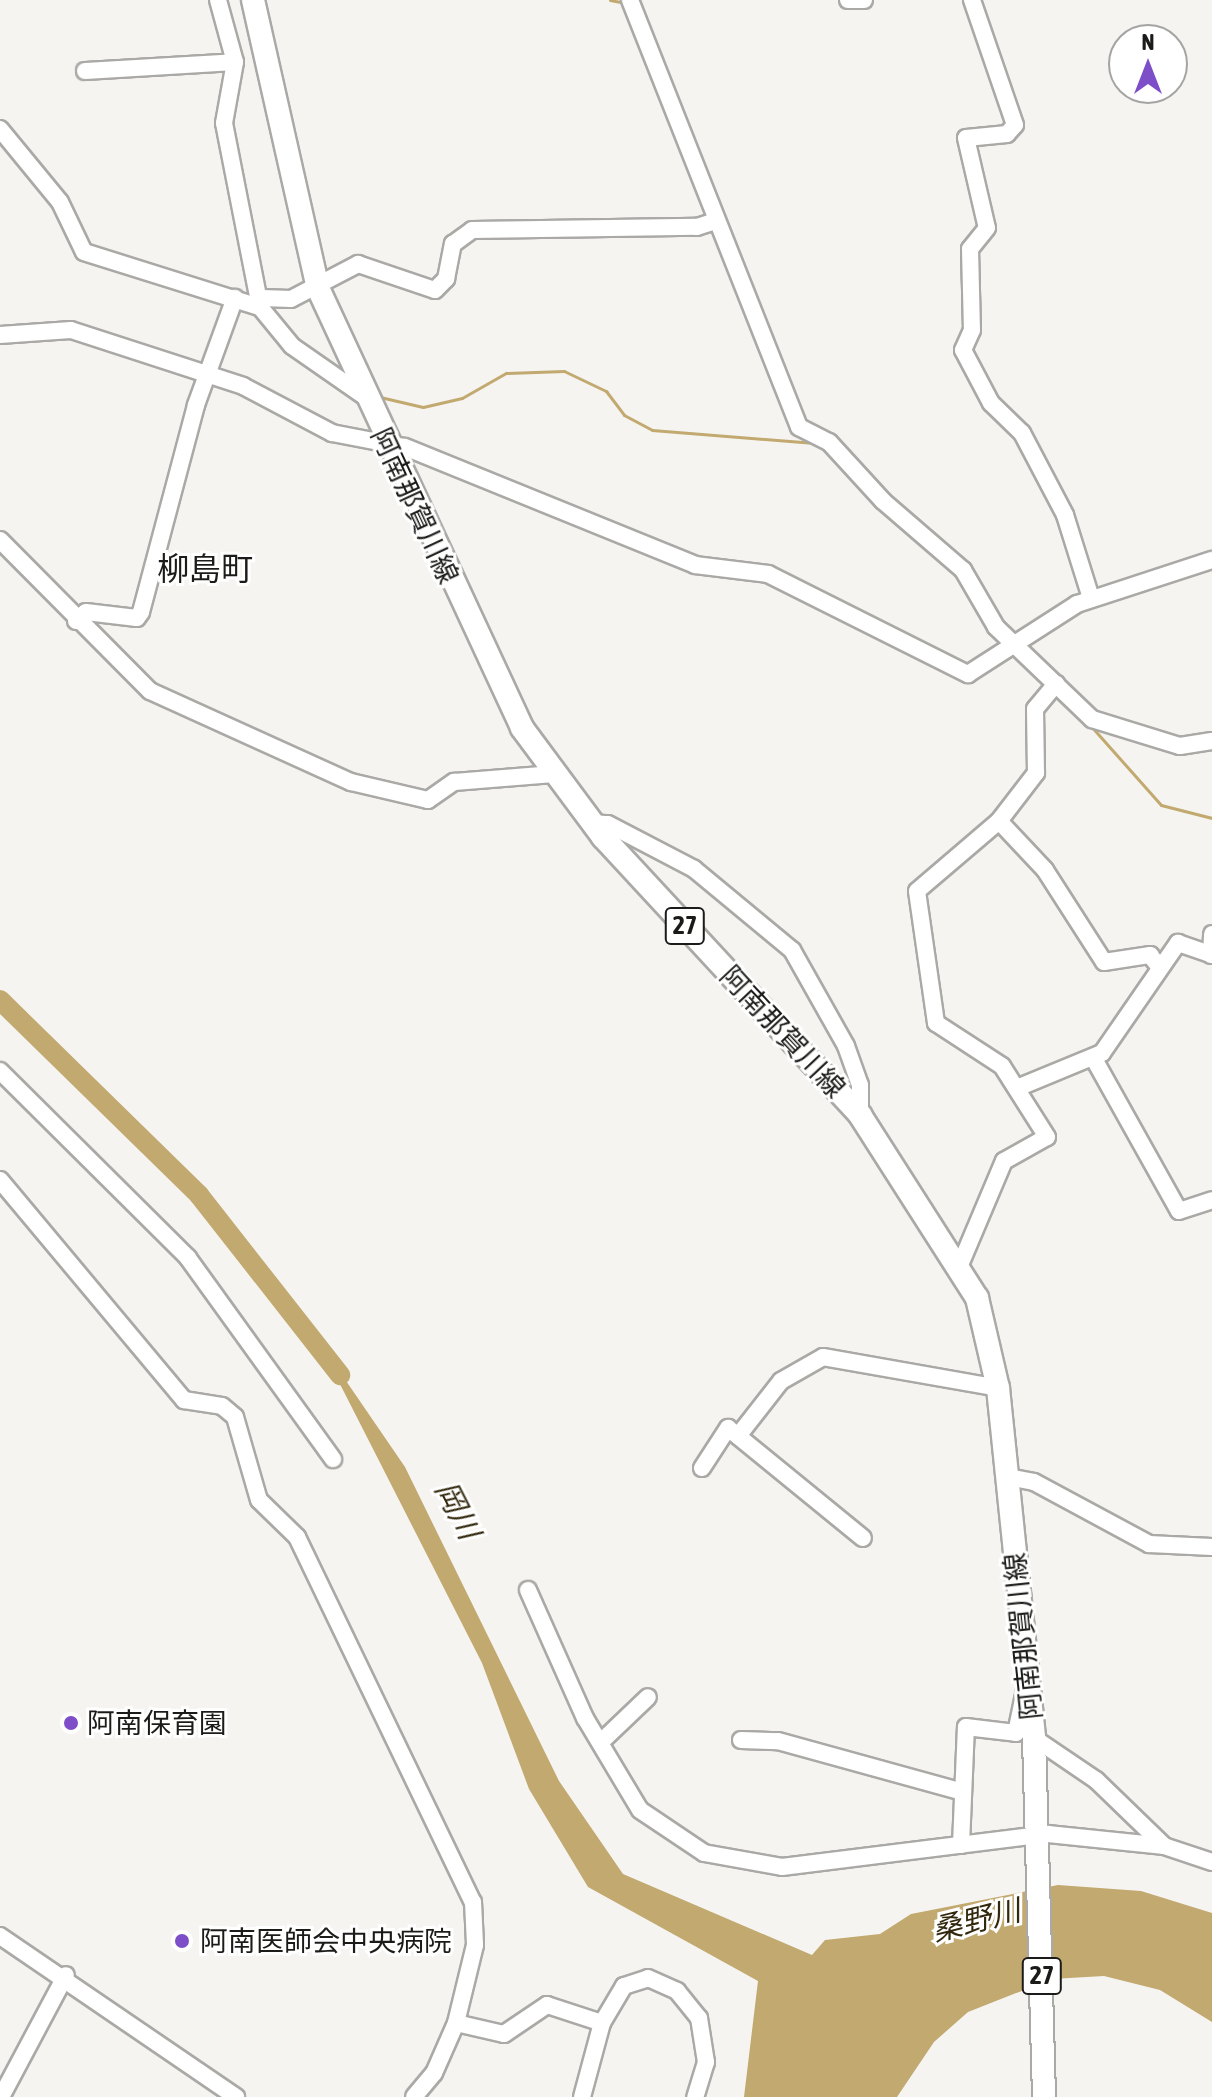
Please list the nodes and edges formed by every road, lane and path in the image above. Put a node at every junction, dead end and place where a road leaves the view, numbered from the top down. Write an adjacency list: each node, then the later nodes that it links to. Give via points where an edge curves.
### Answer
1 (218, 0): 7 (street)
2 (253, 0): 11 (main road, 阿南那賀川線 / 27)
3 (630, 0): 10 (street)
4 (848, 0): 5 (street)
5 (864, 0)
6 (972, 0): 20 (street, via 1015,125 1007,134 966,138 987,228 970,249 972,330 963,350 991,403 1022,433 1065,515)
7 (235, 62): 8 (street); 13 (street, via 224,123)
8 (85, 71)
9 (0, 129): 12 (street, via 60,202 84,252)
10 (715, 221): 11 (street, via 697,227 472,230 453,244 446,279 435,290 358,264); 22 (street, via 799,427 829,442 883,501 963,570)
11 (318, 288): 13 (street, via 291,299); 16 (main road, 阿南那賀川線 / 27)
12 (235, 298): 13 (street); 15 (street)
13 (261, 302): 16 (street, via 292,346)
14 (0, 335): 15 (street, via 71,330)
15 (204, 378): 17 (street, via 243,386 332,433); 21 (street, via 141,612 137,618 86,612)
16 (364, 396): 17 (main road, 阿南那賀川線 / 27)
17 (387, 447): 22 (street, via 510,485 695,565 768,574 968,674); 25 (main road, 阿南那賀川線 / 27, via 508,703)
18 (0, 540): 21 (street)
19 (1212, 560): 20 (street)
20 (1091, 598): 22 (street)
21 (76, 621): 25 (street, via 150,691 351,782 428,800 454,782)
22 (1011, 647): 23 (street)
23 (1053, 688): 24 (street, via 1108,729 1180,746); 26 (street, via 1035,709 1036,773)
24 (1212, 741)
25 (554, 774): 27 (main road, 阿南那賀川線 / 27)
26 (999, 821): 30 (street, via 1045,870 1104,962 1150,955); 33 (street, via 921,884 919,913 936,1023 992,1056)
27 (592, 823): 34 (main road, 阿南那賀川線 / 27); 34 (street, via 608,824 694,869 792,950 846,1046 860,1085)
28 (1212, 934): 29 (street)
29 (1211, 955): 30 (street, via 1178,943)
30 (1160, 968): 31 (street)
31 (1094, 1059): 33 (street); 36 (street, via 1179,1211)
32 (0, 1071): 40 (street, via 188,1258)
33 (1017, 1088): 37 (street, via 1047,1137 1004,1161)
34 (860, 1115): 37 (main road, 阿南那賀川線 / 27)
35 (0, 1180): 58 (street, via 184,1400 222,1406 235,1417 259,1500 297,1537 474,1905 471,1973)
36 (1212, 1200)
37 (960, 1265): 38 (main road, 阿南那賀川線 / 27, via 988,1331)
38 (998, 1388): 39 (street, via 823,1357 781,1381); 42 (main road, 阿南那賀川線 / 27)
39 (738, 1436): 41 (street, via 723,1431); 43 (street)
40 (333, 1459)
41 (702, 1468)
42 (1008, 1477): 44 (street, via 1034,1482 1149,1544); 46 (main road, 阿南那賀川線 / 27)
43 (863, 1538)
44 (1212, 1547)
45 (528, 1590): 49 (street, via 585,1718)
46 (1029, 1688): 48 (main road, 阿南那賀川線 / 27); 51 (street, via 1020,1694 1016,1733 966,1727)
47 (648, 1697): 49 (street)
48 (1034, 1738): 53 (main road, 阿南那賀川線 / 27); 54 (street, via 1096,1780)
49 (603, 1740): 52 (street, via 640,1810 677,1839 743,1865 858,1861)
50 (741, 1740): 51 (street, via 778,1741)
51 (960, 1791): 52 (street)
52 (961, 1845): 53 (street)
53 (1039, 1845): 54 (street); 65 (main road, 阿南那賀川線 / 27)
54 (1164, 1846): 55 (street)
55 (1212, 1862)
56 (0, 1936): 57 (street)
57 (66, 1975): 60 (street); 61 (street)
58 (456, 2023): 59 (street, via 504,2034 547,2005); 62 (street, via 434,2073)
59 (602, 2023): 63 (street); 64 (street, via 632,1979 648,1978 677,1991 705,2037)
60 (1, 2097)
61 (236, 2097)
62 (414, 2097)
63 (582, 2097)
64 (695, 2097)
65 (1044, 2097)

